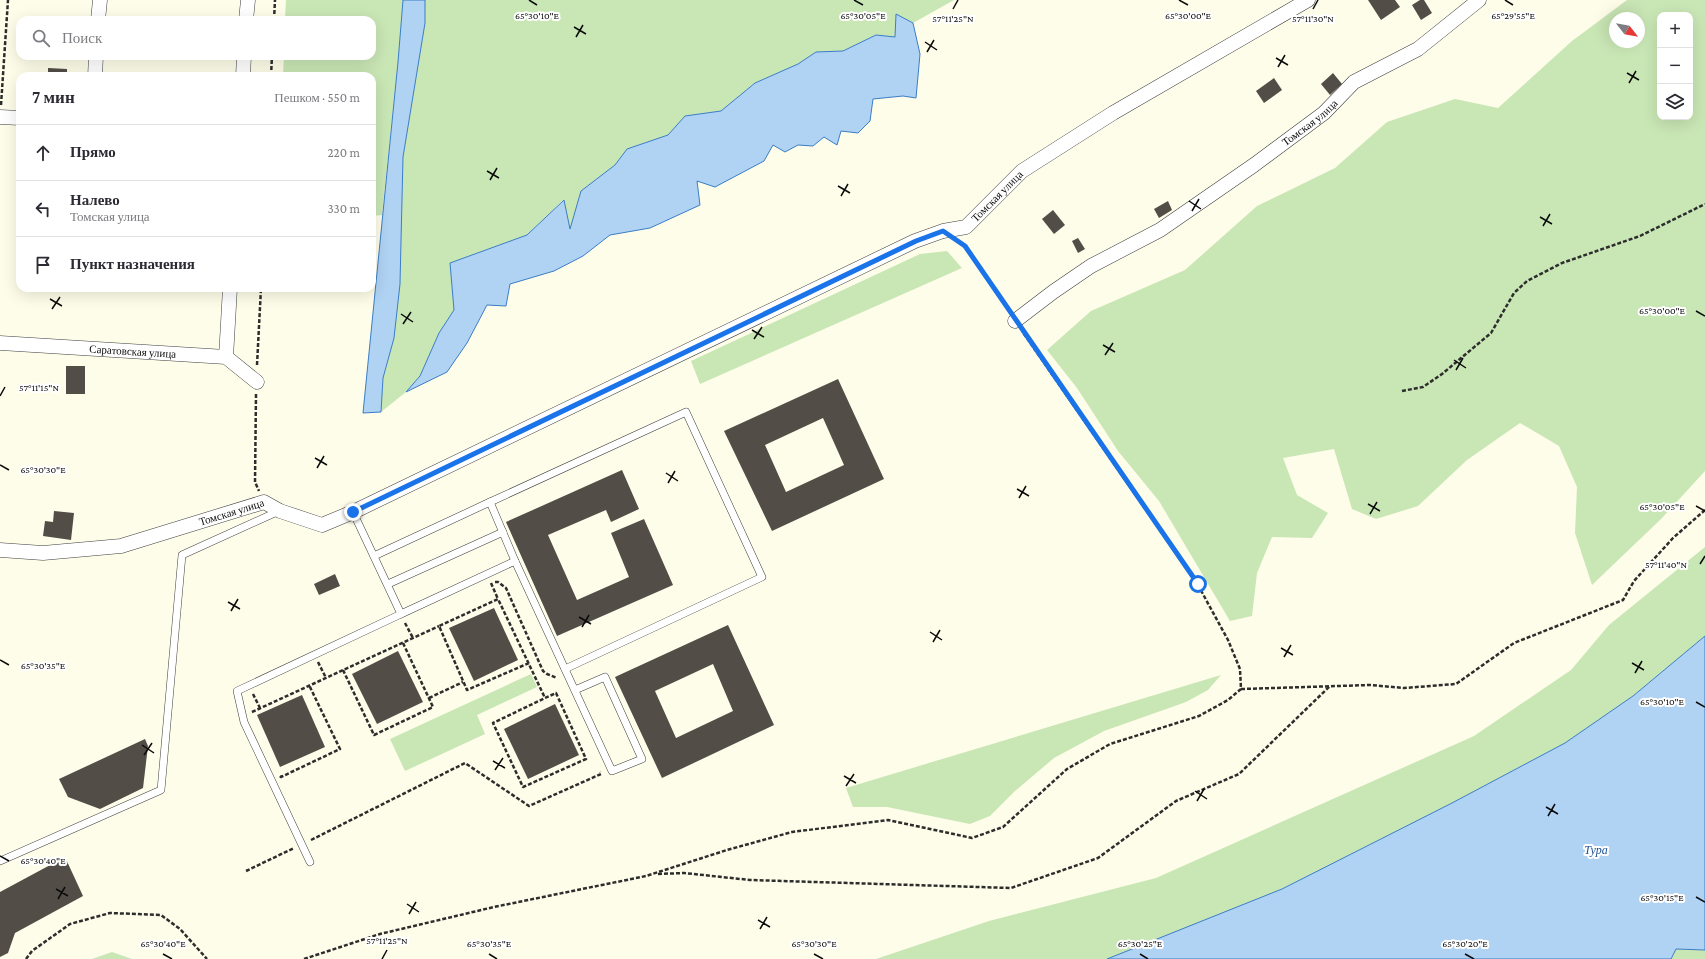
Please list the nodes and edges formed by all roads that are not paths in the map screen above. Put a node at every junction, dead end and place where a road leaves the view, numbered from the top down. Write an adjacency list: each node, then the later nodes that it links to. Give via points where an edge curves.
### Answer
1 (100, 0): 5 (street)
2 (248, 0): 6 (street)
3 (1308, 0): 20 (street, Томская улица, via 1113,113 1022,171 966,227 943,231 916,241)
4 (1479, 0): 14 (street, Томская улица, via 1418,49 1354,82 1324,113 1254,165 1160,230 1091,266)
5 (98, 16)
6 (246, 16)
7 (96, 60): 9 (street)
8 (244, 60): 10 (street)
9 (94, 72)
10 (243, 72)
11 (0, 117): 12 (street)
12 (16, 118)
13 (230, 292): 16 (street)
14 (1015, 321)
15 (0, 343): 16 (street, Саратовская улица)
16 (226, 357): 17 (street)
17 (256, 382)
18 (490, 502): 21 (lane); 23 (lane); 27 (lane, via 686,412 762,578)
19 (280, 511): 20 (street, Томская улица, via 322,525); 22 (street, Томская улица, via 264,502 121,546 43,554); 29 (lane, via 182,555 160,790)
20 (353, 512): 23 (lane)
21 (502, 532): 24 (lane); 25 (lane)
22 (0, 550)
23 (374, 556): 25 (lane)
24 (515, 561): 26 (lane); 27 (lane)
25 (388, 584): 26 (lane)
26 (401, 614): 30 (lane, via 237,691 244,722)
27 (565, 669): 28 (lane)
28 (575, 690): 28 (lane, via 605,677 642,759 612,771)
29 (0, 861)
30 (310, 862)

